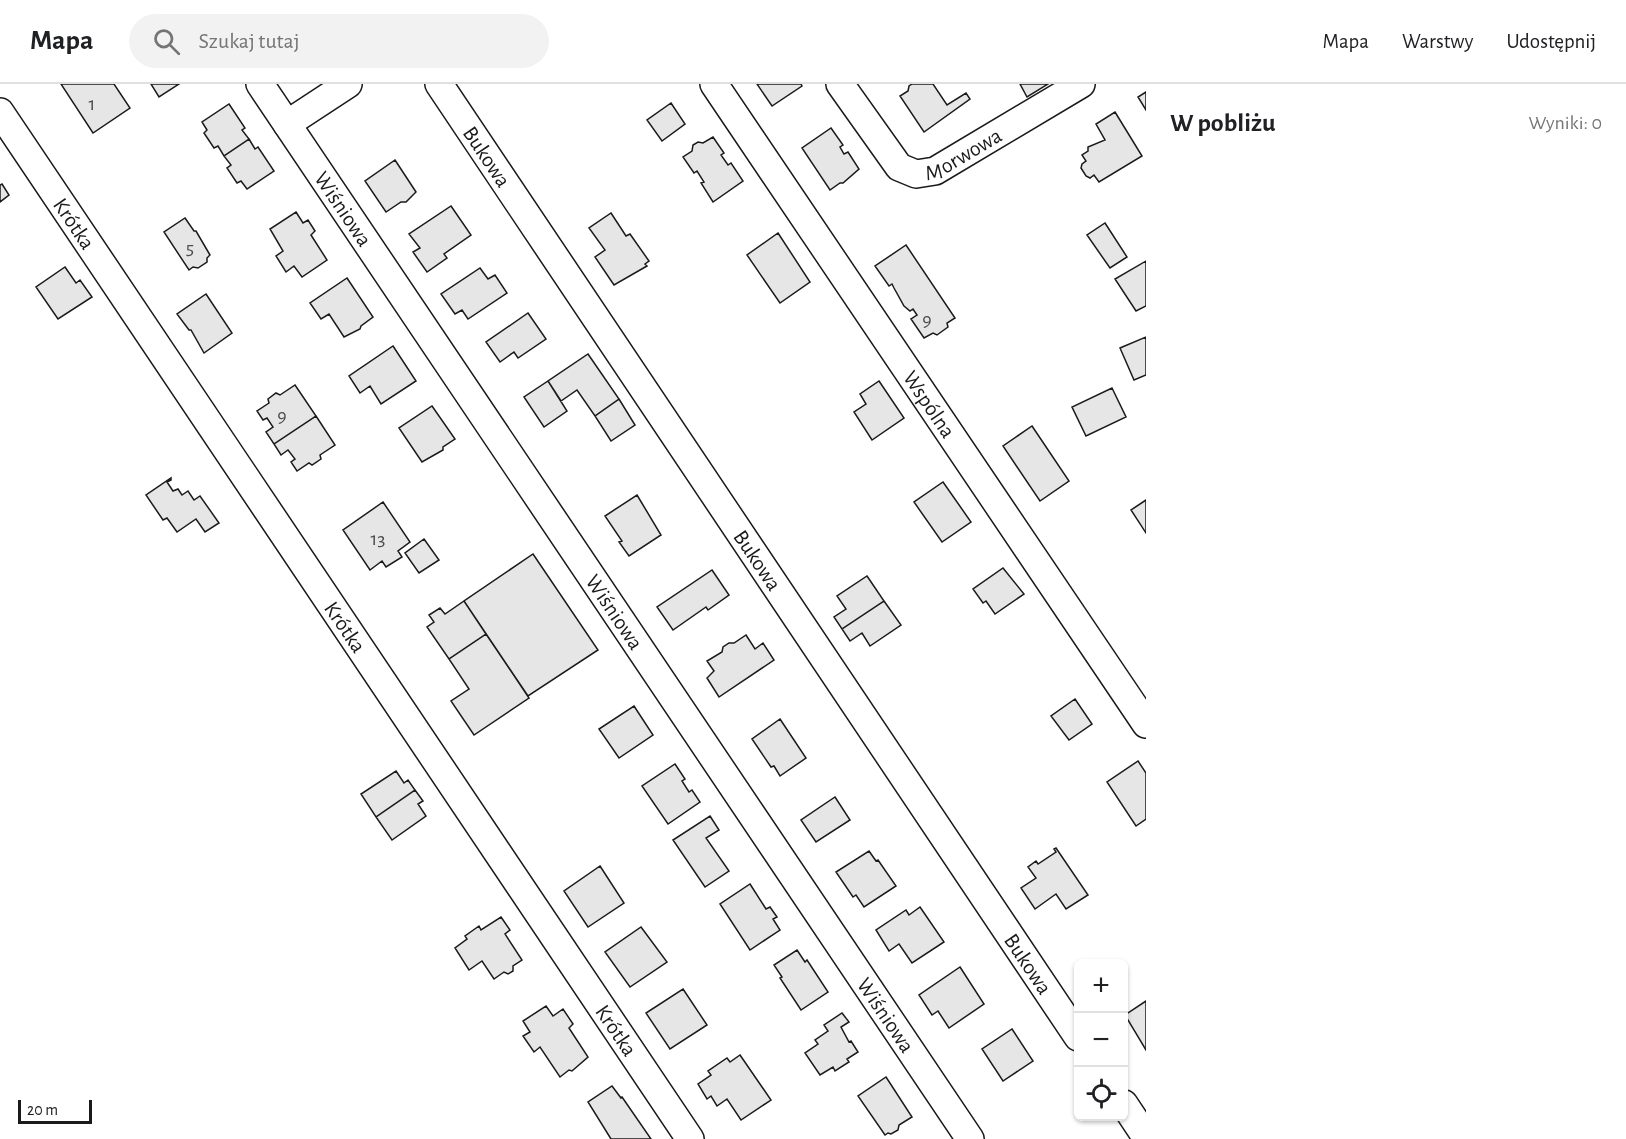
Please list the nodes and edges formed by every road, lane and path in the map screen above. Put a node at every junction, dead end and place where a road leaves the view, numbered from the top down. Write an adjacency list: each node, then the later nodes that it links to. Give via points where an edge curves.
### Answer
1 (260, 84): 8 (street, Wiśniowa)
2 (348, 84): 8 (street)
3 (439, 84): 10 (street, Bukowa)
4 (714, 84): 9 (street, Wspólna)
5 (840, 84): 6 (street, Morwowa, via 898,167 916,174 935,171)
6 (1081, 84)
7 (0, 112): 13 (street, Krótka)
8 (287, 124): 14 (street, Wiśniowa)
9 (1146, 724)
10 (1074, 1031)
11 (1128, 1110): 12 (street)
12 (1146, 1137)
13 (690, 1139)
14 (970, 1139)

